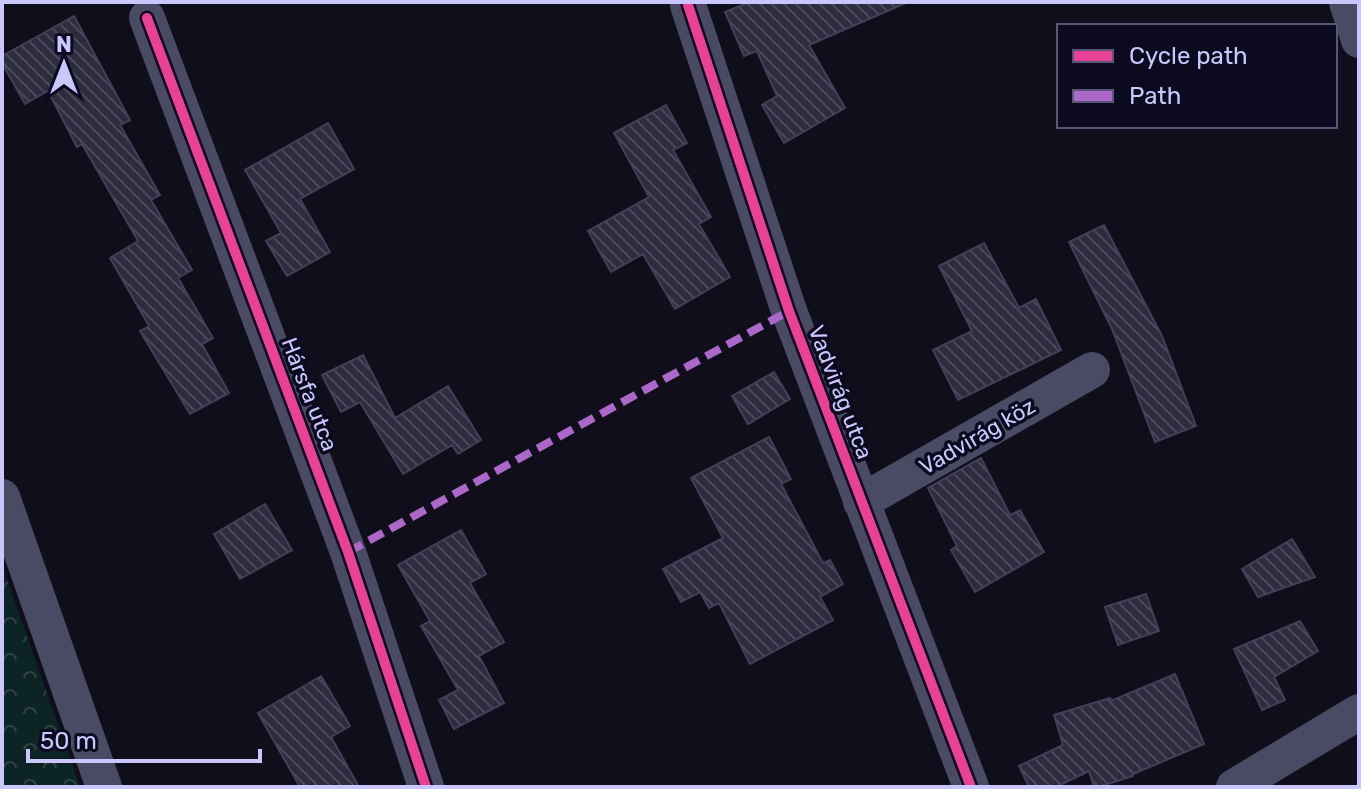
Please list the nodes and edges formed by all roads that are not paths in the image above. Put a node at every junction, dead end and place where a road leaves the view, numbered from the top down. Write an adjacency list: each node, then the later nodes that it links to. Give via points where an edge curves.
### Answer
1 (1347, 2): 4 (street)
2 (688, 5): 7 (street, Vadvirág utca, via 789,311)
3 (147, 18): 11 (street, Hársfa utca, via 348,552)
4 (1359, 40)
5 (1092, 370): 7 (street, Vadvirág köz)
6 (2, 497): 10 (street)
7 (861, 502): 12 (street, Vadvirág utca)
8 (1359, 712): 9 (street)
9 (1273, 777): 13 (street)
10 (104, 787)
11 (426, 787)
12 (971, 787)
13 (1234, 787)

